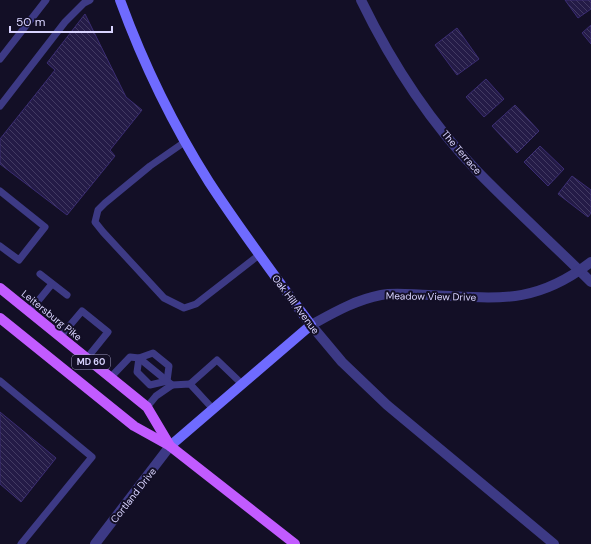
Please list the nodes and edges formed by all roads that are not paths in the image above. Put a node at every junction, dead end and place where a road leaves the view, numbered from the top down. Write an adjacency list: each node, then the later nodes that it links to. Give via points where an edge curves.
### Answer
1 (46, 0): 5 (lane)
2 (90, 0): 6 (lane, via 66,22)
3 (120, 0): 7 (street, Oak Hill Avenue, via 133,36)
4 (361, 0): 12 (street, The Terrace, via 400,73 442,129 477,171)
5 (0, 59)
6 (0, 106)
7 (186, 141): 10 (street, Oak Hill Avenue, via 209,181); 10 (lane, via 105,202 98,210 95,222 164,298 184,308 196,304)
8 (0, 191): 9 (lane, via 46,227 19,260)
9 (0, 246)
10 (259, 255): 20 (street, Oak Hill Avenue)
11 (591, 262): 12 (street, Meadow View Drive)
12 (580, 271): 14 (street, The Terrace); 20 (street, Meadow View Drive, via 544,290 523,296 495,298 382,295 353,303)
13 (40, 274): 15 (lane)
14 (591, 282)
15 (52, 284): 17 (lane); 18 (lane)
16 (0, 288): 18 (main road, Leitersburg Pike / MD 60)
17 (67, 295)
18 (29, 312): 21 (main road, Leitersburg Pike / MD 60)
19 (0, 318): 31 (main road, Leitersburg Pike / MD 60, via 134,426)
20 (311, 325): 28 (street, Meadow View Drive); 35 (street, Oak Hill Avenue, via 342,362 387,406)
21 (60, 337): 22 (main road, Leitersburg Pike / MD 60); 22 (lane, via 82,311 108,332)
22 (86, 358): 24 (main road, Leitersburg Pike / MD 60)
23 (139, 358): 24 (lane, via 130,357); 26 (lane); 26 (lane, via 153,353 169,366); 26 (lane, via 136,372 150,385)
24 (110, 378): 29 (main road, Leitersburg Pike / MD 60)
25 (0, 381): 32 (lane, via 92,457)
26 (169, 383): 27 (lane); 29 (lane)
27 (190, 384): 28 (lane, via 217,360); 30 (lane)
28 (242, 384): 30 (street, Meadow View Drive)
29 (147, 407): 31 (main road, Leitersburg Pike / MD 60)
30 (213, 409): 31 (street, Meadow View Drive)
31 (170, 446): 33 (street, Cortland Drive); 34 (main road, Leitersburg Pike / MD 60)
32 (21, 544)
33 (95, 544)
34 (295, 544)
35 (554, 544)

